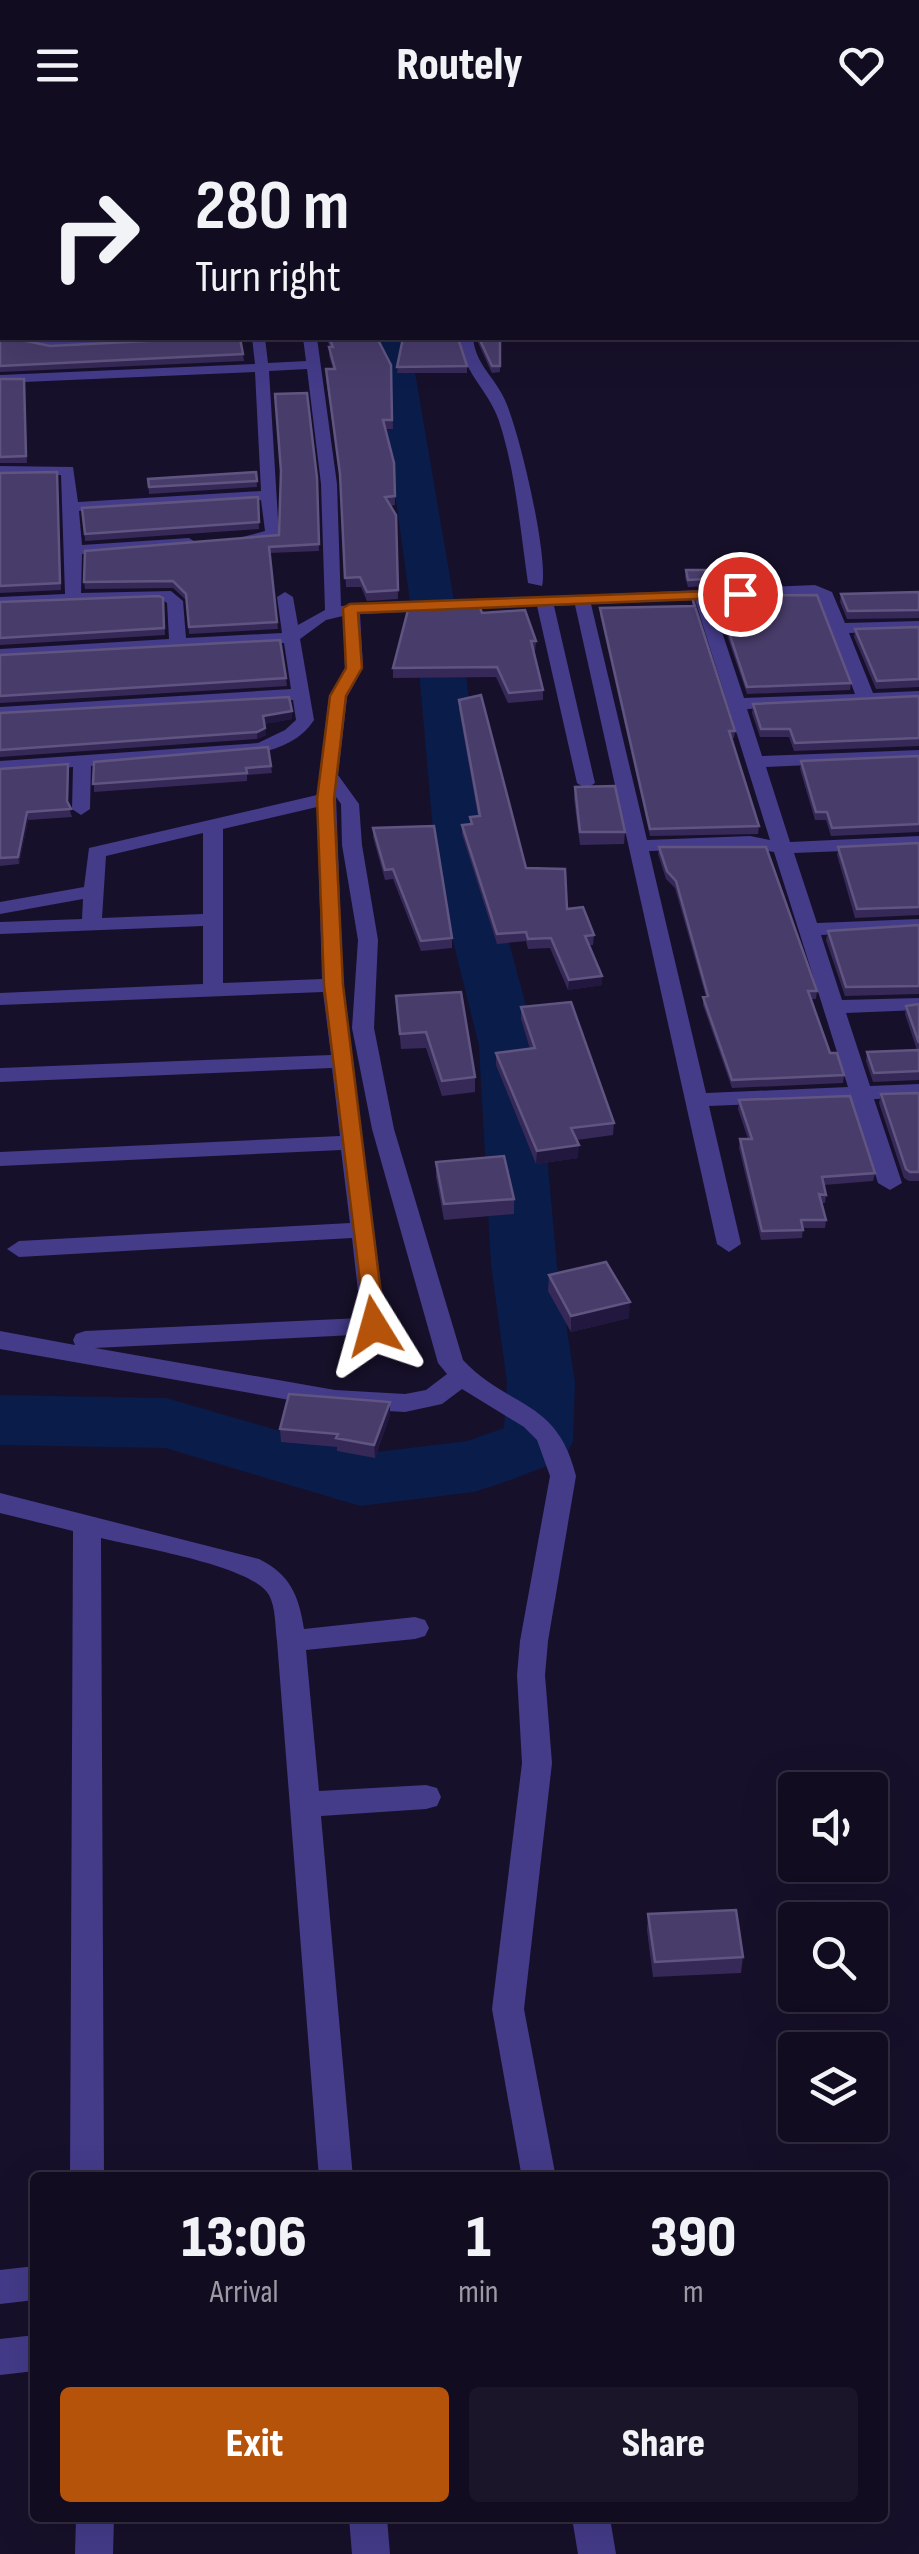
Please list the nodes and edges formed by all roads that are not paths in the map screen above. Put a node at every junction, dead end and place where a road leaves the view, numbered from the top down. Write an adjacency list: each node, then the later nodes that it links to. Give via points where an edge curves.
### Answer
1 (22, 340): 2 (street)
2 (138, 340)
3 (258, 340): 7 (street)
4 (310, 340): 6 (street)
5 (466, 340): 15 (street, via 474,374 497,396)
6 (315, 364): 7 (street); 21 (street)
7 (264, 369): 8 (street); 10 (street)
8 (0, 380)
9 (0, 471): 11 (street, via 67,468)
10 (266, 495): 11 (street); 12 (street, via 271,536)
11 (71, 508): 14 (street)
12 (226, 540)
13 (207, 542): 14 (street)
14 (74, 550): 18 (street)
15 (540, 592): 19 (street); 21 (street); 36 (street)
16 (285, 596): 24 (street)
17 (702, 596): 19 (street); 23 (street, via 814,590 826,595); 30 (street)
18 (72, 597): 20 (street); 25 (street, via 172,596)
19 (582, 599): 43 (street)
20 (0, 602)
21 (342, 610): 24 (street); 37 (street, via 354,668 338,696)
22 (919, 626): 23 (street)
23 (839, 628): 29 (street)
24 (293, 637): 25 (street); 27 (street)
25 (178, 643): 26 (street)
26 (0, 654)
27 (301, 694): 31 (street); 33 (street, via 302,726 274,744)
28 (919, 696): 29 (street)
29 (866, 698): 30 (street)
30 (738, 704): 34 (street)
31 (0, 712)
32 (919, 755): 34 (street)
33 (82, 762): 35 (street); 38 (street)
34 (756, 762): 41 (street)
35 (0, 767)
36 (586, 783)
37 (328, 788): 39 (street); 51 (street); 69 (street, via 350,804 368,940 363,1028 383,1128)
38 (81, 809)
39 (213, 826): 44 (street, via 96,852); 46 (street)
40 (919, 826): 41 (street)
41 (781, 840): 42 (street); 43 (street); 50 (street)
42 (919, 842)
43 (640, 846): 60 (street)
44 (94, 891): 45 (street); 47 (street)
45 (0, 908)
46 (213, 920): 47 (street); 52 (street)
47 (92, 924): 49 (street)
48 (919, 925): 50 (street)
49 (0, 928)
50 (808, 929): 55 (street)
51 (333, 985): 52 (street); 56 (street)
52 (212, 990): 53 (street)
53 (0, 999)
54 (919, 1004): 55 (street)
55 (833, 1007): 59 (street)
56 (342, 1061): 57 (street); 61 (street)
57 (0, 1076)
58 (919, 1091): 59 (street)
59 (861, 1094): 60 (street); 63 (street)
60 (696, 1100): 65 (street)
61 (350, 1144): 62 (street); 64 (street)
62 (0, 1159)
63 (890, 1184)
64 (361, 1230): 66 (street); 68 (street, via 374,1326)
65 (729, 1244)
66 (19, 1250)
67 (0, 1340): 69 (street, via 336,1399 433,1398)
68 (85, 1340)
69 (461, 1376): 78 (street, via 548,1432 560,1452 562,1476 534,1641 536,1764 508,2009)
70 (0, 1503): 71 (street)
71 (88, 1525): 73 (street, via 264,1571 280,1584); 76 (street)
72 (415, 1628): 73 (street)
73 (291, 1641): 75 (street)
74 (426, 1797): 75 (street)
75 (304, 1804): 77 (street)
76 (87, 2172)
77 (335, 2172)
78 (537, 2172)
79 (30, 2284): 80 (street)
80 (0, 2288)
81 (30, 2353): 82 (street)
82 (0, 2357)
83 (94, 2522): 86 (street)
84 (368, 2522): 87 (street)
85 (592, 2522): 88 (street)
86 (94, 2554)
87 (371, 2554)
88 (597, 2554)

